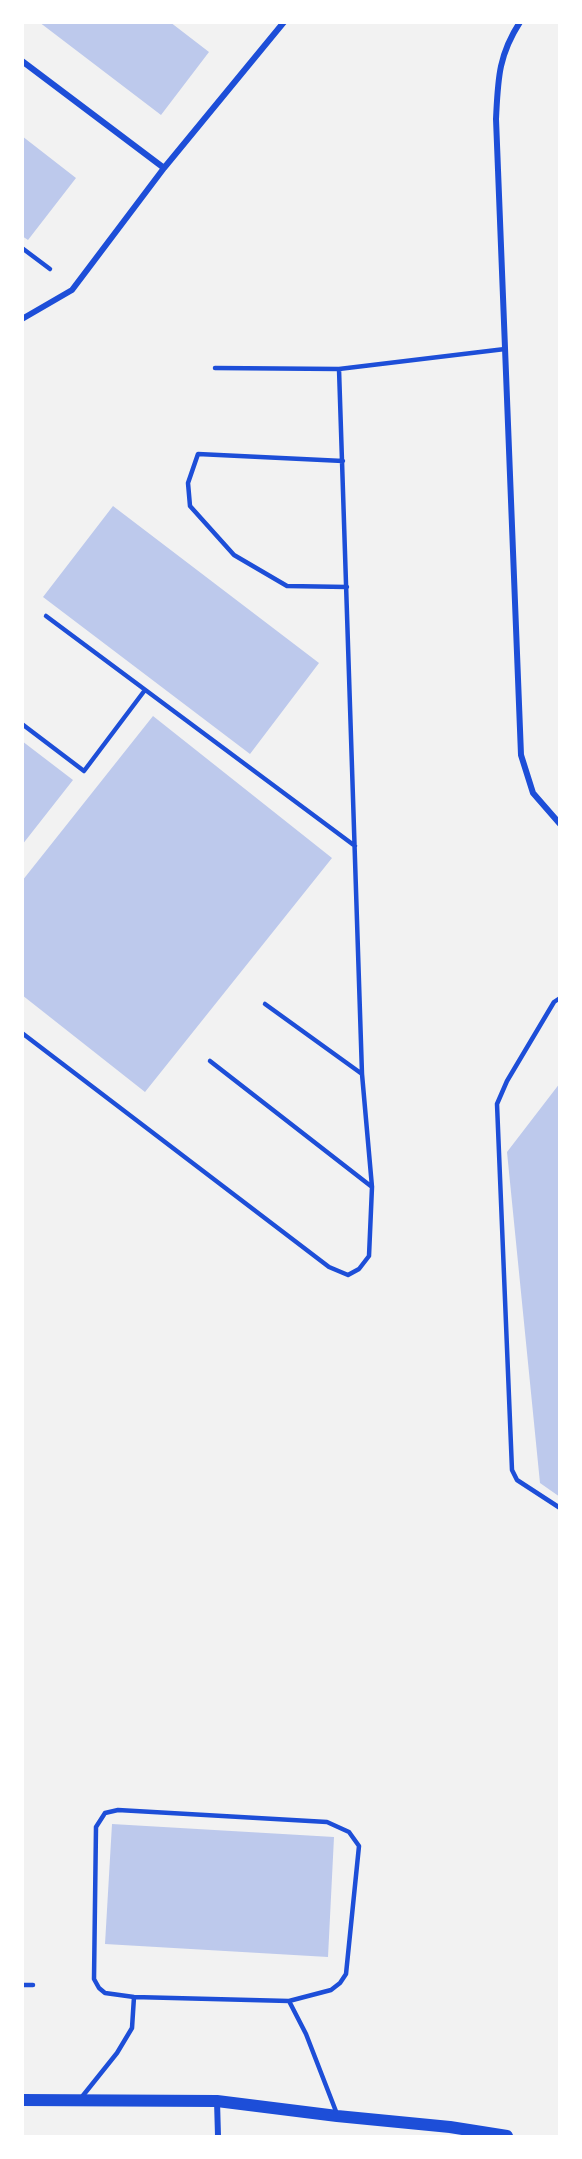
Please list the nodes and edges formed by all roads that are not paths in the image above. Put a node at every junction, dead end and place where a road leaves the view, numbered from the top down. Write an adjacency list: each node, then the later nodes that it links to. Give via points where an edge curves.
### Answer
1 (284, 22): 4 (street)
2 (520, 22): 8 (street, via 499,68 496,119)
3 (22, 61): 4 (street)
4 (164, 168): 7 (street, via 72,290)
5 (22, 248): 6 (lane)
6 (50, 269)
7 (22, 319)
8 (505, 349): 10 (lane); 16 (street, via 521,755 533,793)
9 (216, 368): 10 (lane)
10 (339, 369): 11 (lane)
11 (343, 461): 12 (lane); 12 (lane, via 198,454 188,483 190,506 234,555 287,586)
12 (347, 587): 17 (lane)
13 (46, 616): 14 (lane)
14 (145, 690): 15 (lane, via 84,771); 17 (lane)
15 (22, 724)
16 (560, 824)
17 (355, 846): 22 (lane)
18 (560, 998): 24 (lane, via 507,1081 497,1104 512,1470 517,1480)
19 (265, 1004): 22 (lane)
20 (22, 1033): 23 (lane, via 329,1267 348,1275 369,1256)
21 (210, 1061): 23 (lane)
22 (362, 1074): 23 (lane)
23 (372, 1187)
24 (560, 1508)
25 (33, 1985): 26 (lane)
26 (22, 1986)
27 (134, 1997): 28 (lane); 28 (lane, via 105,1993 94,1979 96,1827 105,1813 118,1810 327,1822 349,1832 359,1846 346,1974 331,1990); 30 (lane, via 132,2028)
28 (289, 2001): 32 (lane)
29 (22, 2100): 30 (main road)
30 (79, 2101): 31 (main road)
31 (217, 2101): 32 (main road); 33 (street)
32 (337, 2116): 34 (main road)
33 (218, 2136)
34 (507, 2136)

